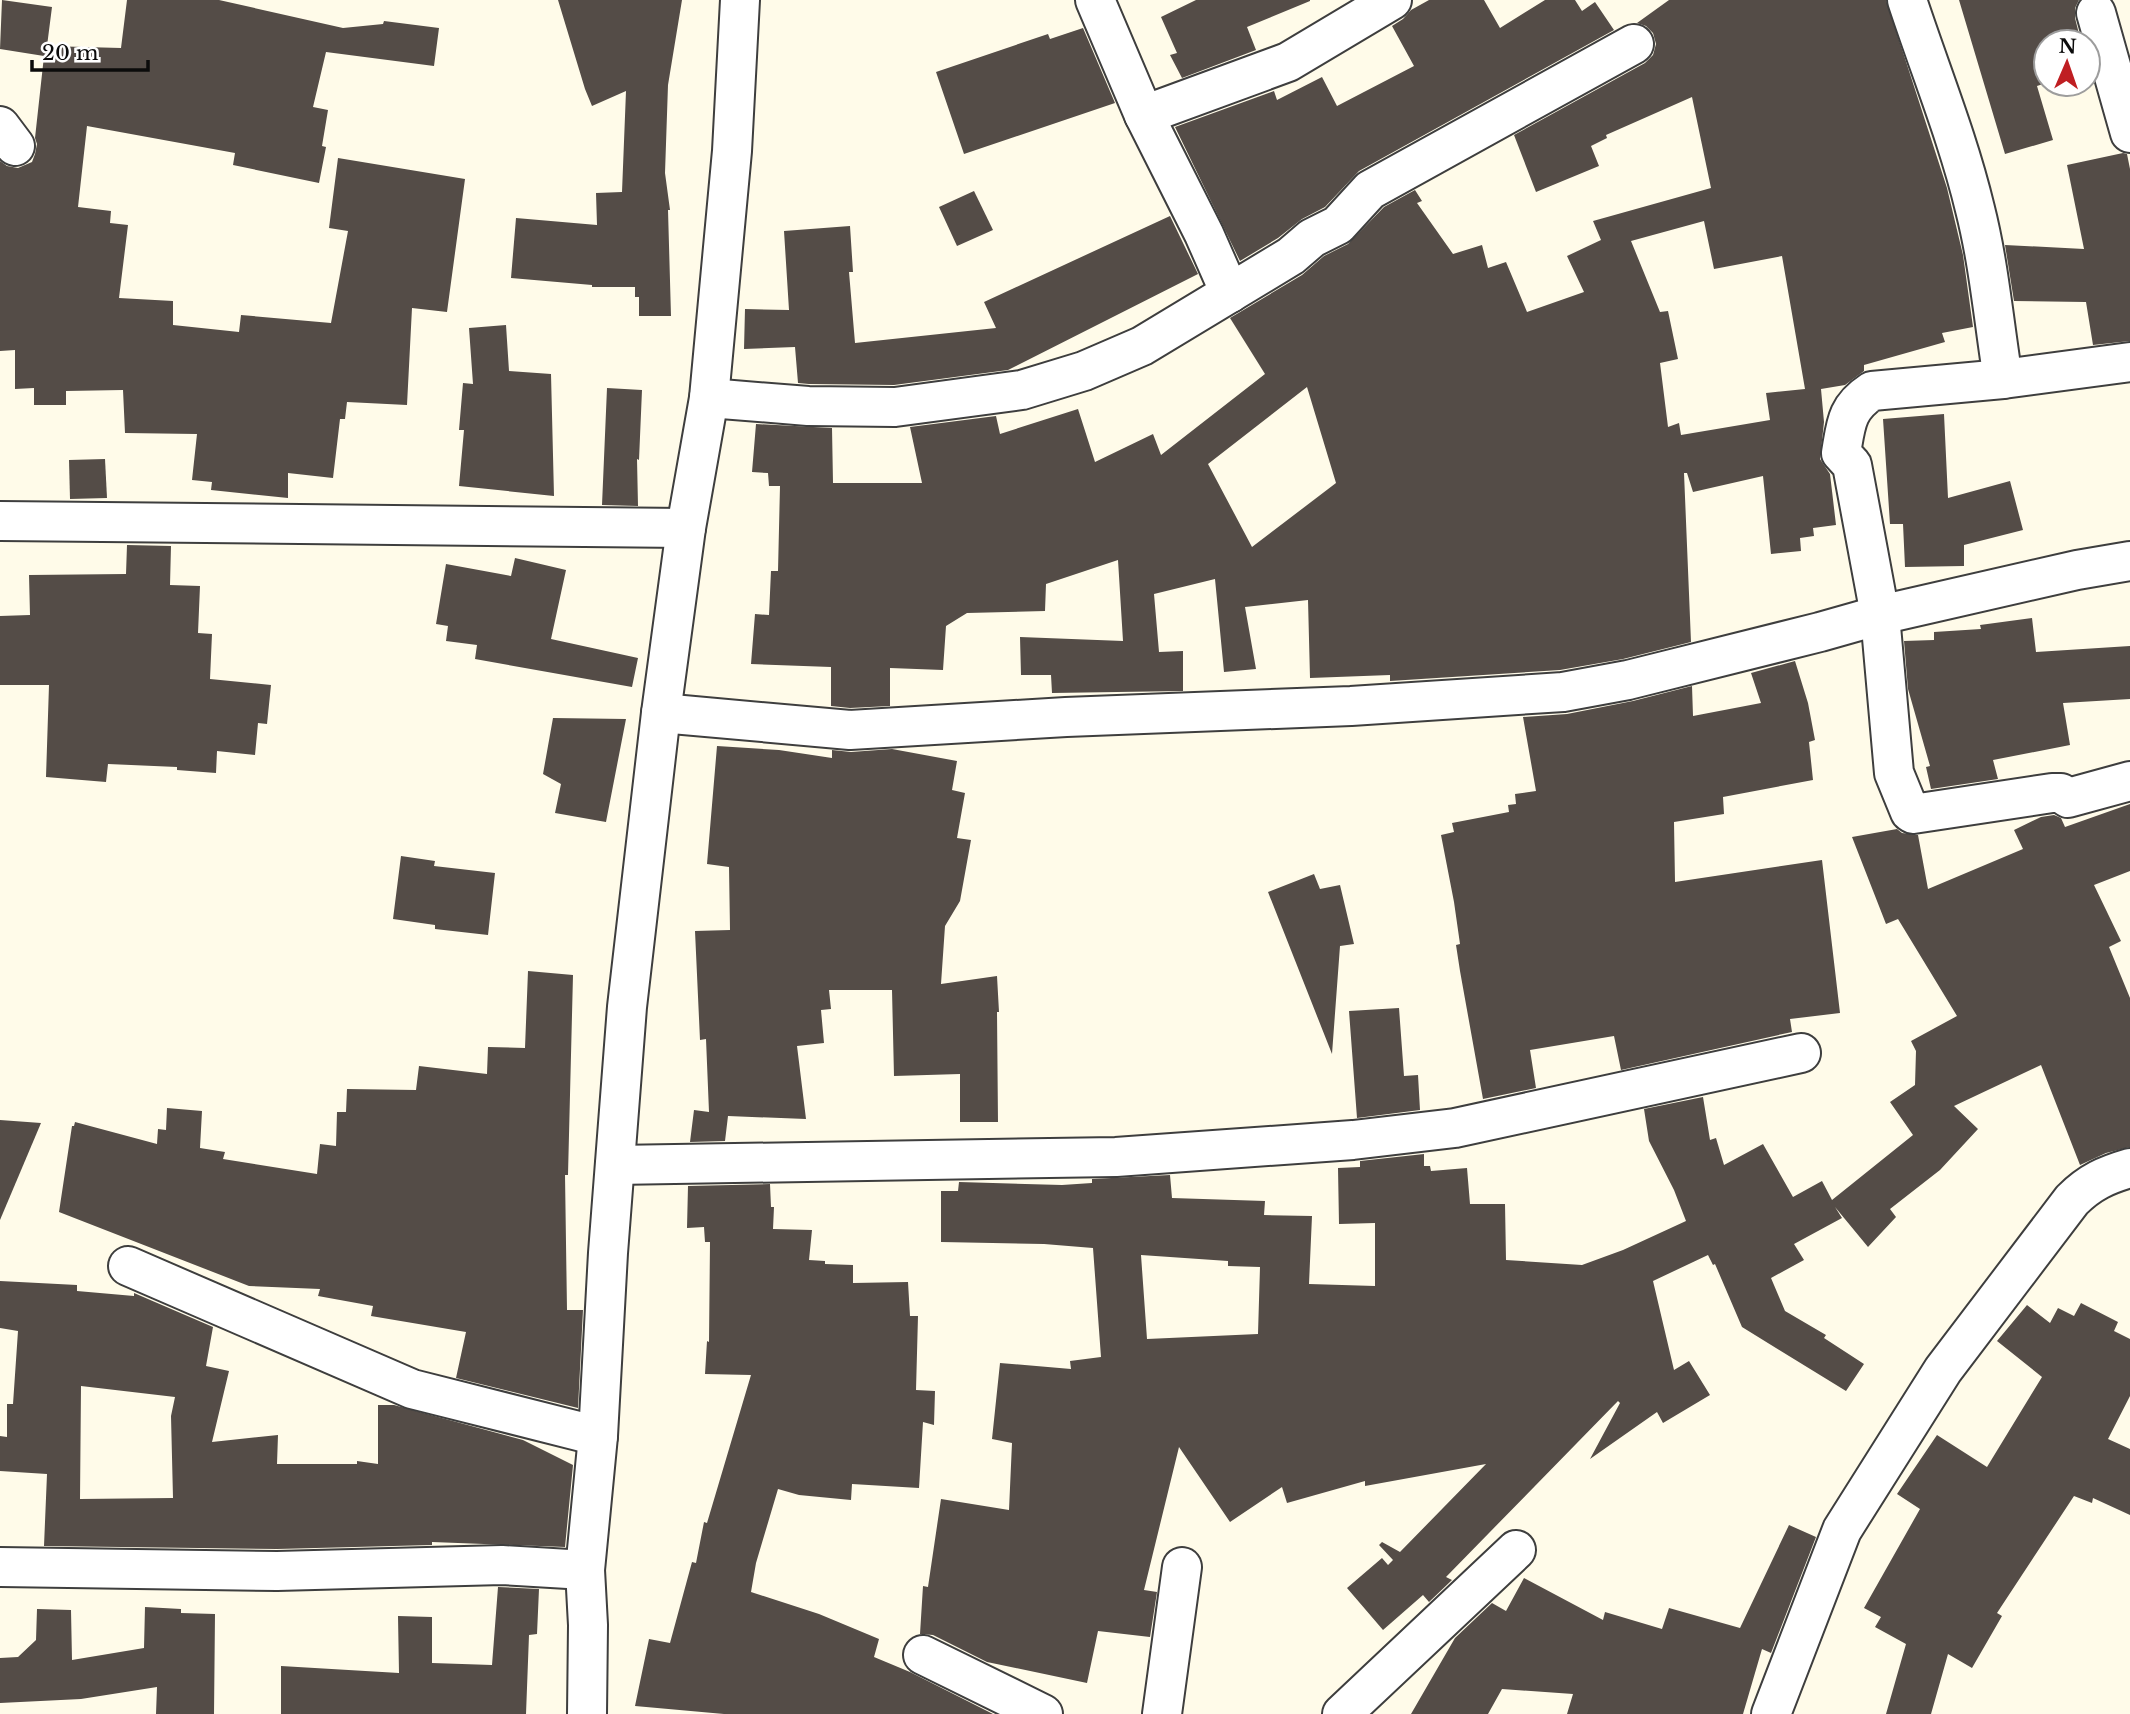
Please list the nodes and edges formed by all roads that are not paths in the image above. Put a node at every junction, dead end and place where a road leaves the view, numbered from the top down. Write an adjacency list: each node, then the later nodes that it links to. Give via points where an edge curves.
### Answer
1 (740, 0): 12 (street, via 732,150)
2 (1095, 0): 7 (street)
3 (1392, 0): 7 (street, via 1288,62)
4 (1907, 0): 11 (street, via 1976,211)
5 (2096, 13): 8 (street)
6 (1634, 44): 9 (street, via 1370,190 1338,225)
7 (1144, 115): 9 (street)
8 (2130, 133)
9 (1230, 293): 12 (street, via 1142,346 1084,371 1022,390 895,407)
10 (2130, 362): 11 (street)
11 (2003, 379): 16 (street, via 1872,391 1857,400 1847,419 1841,453 1852,465)
12 (709, 398): 14 (street)
13 (0, 521): 14 (street)
14 (686, 528): 17 (street)
15 (2130, 561): 16 (street)
16 (1880, 615): 17 (street, via 1628,680 1563,692 850,730); 18 (street, via 1894,773 1913,814 2052,793 2068,798)
17 (661, 713): 20 (street, via 627,1007)
18 (2130, 781)
19 (1801, 1054): 20 (street, via 1455,1128 1353,1140 1116,1157)
20 (615, 1165): 23 (street)
21 (2130, 1168): 33 (street, via 2098,1178 2072,1200 1943,1370 1842,1530)
22 (128, 1266): 23 (street, via 412,1389)
23 (598, 1436): 27 (street)
24 (1516, 1550): 32 (street)
25 (0, 1567): 27 (street, via 277,1571 502,1564)
26 (1182, 1567): 31 (street)
27 (585, 1570): 29 (street)
28 (923, 1655): 30 (street)
29 (587, 1714)
30 (1043, 1714)
31 (1162, 1714)
32 (1342, 1714)
33 (1771, 1714)

